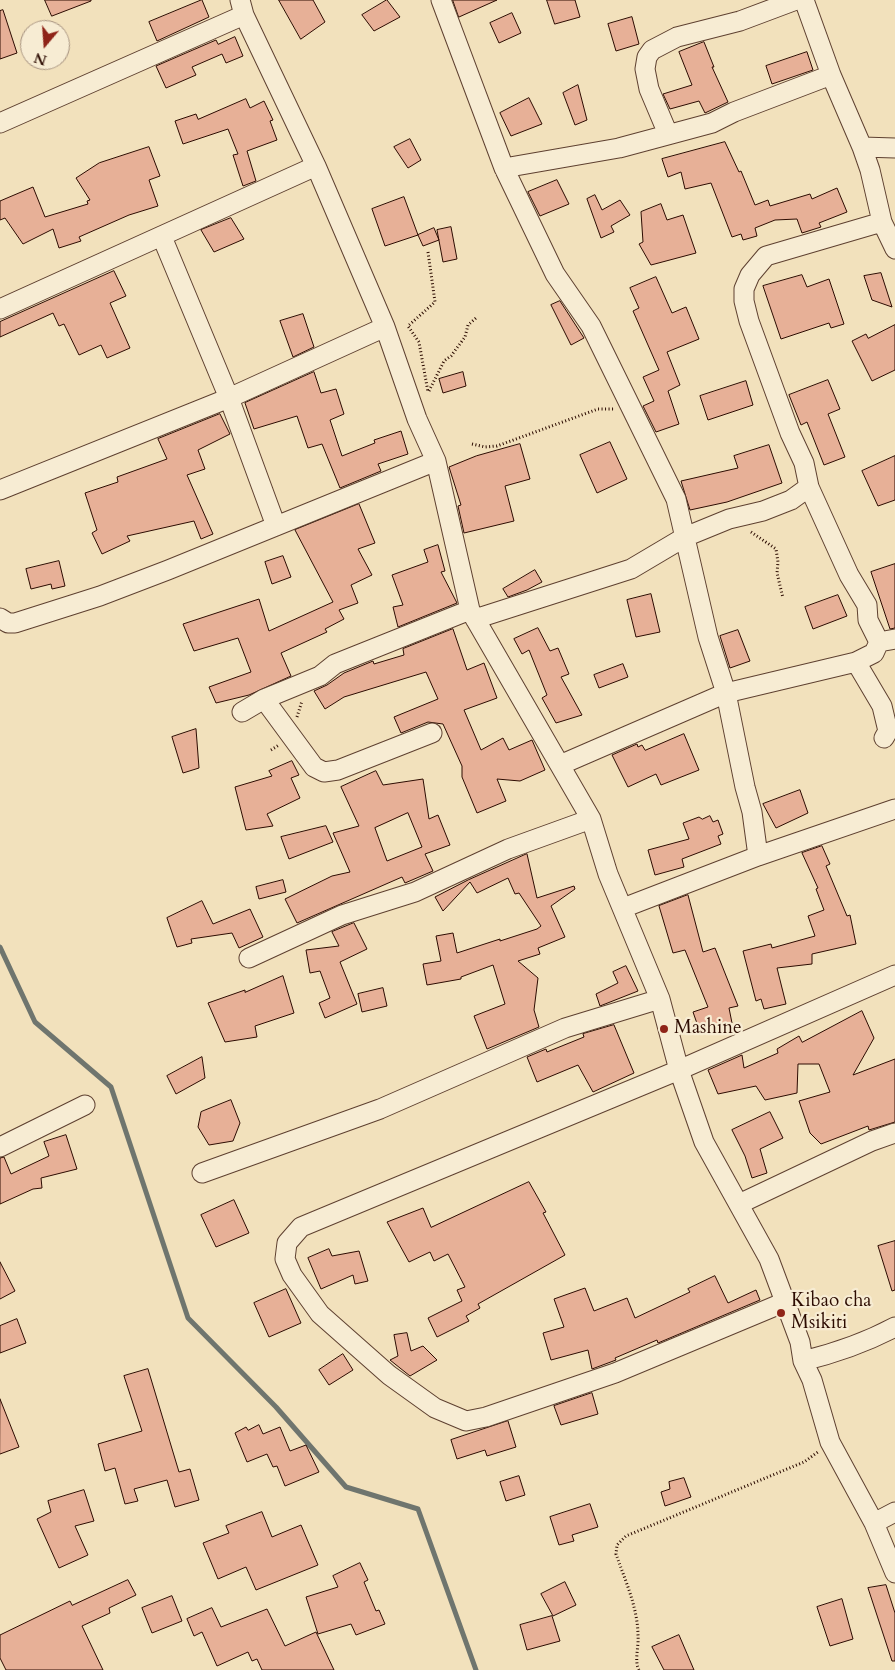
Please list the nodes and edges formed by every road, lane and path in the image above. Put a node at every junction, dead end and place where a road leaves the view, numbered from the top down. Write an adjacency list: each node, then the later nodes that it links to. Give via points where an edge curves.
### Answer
1 (441, 0): 11 (street)
2 (796, 0): 7 (street, via 740,21 677,37 652,50 645,69 649,89)
3 (804, 0): 5 (street)
4 (241, 4): 6 (street); 10 (street)
5 (831, 76): 7 (street, via 712,123); 8 (street)
6 (0, 123)
7 (668, 134): 11 (street, via 618,148)
8 (862, 147): 9 (street); 12 (street)
9 (895, 148)
10 (316, 166): 13 (street); 18 (street)
11 (504, 168): 22 (street, via 555,274 591,326)
12 (882, 222): 14 (street); 25 (street, via 766,256 750,275 744,289 749,321 804,463)
13 (162, 237): 16 (street); 20 (street)
14 (895, 249)
15 (428, 252): 19 (path, via 435,302 408,326 419,342)
16 (0, 309)
17 (476, 318): 19 (path, via 468,325 465,337 451,356 444,361)
18 (385, 327): 20 (street); 21 (street)
19 (428, 392): 21 (path)
20 (229, 398): 26 (street); 28 (street)
21 (410, 400): 24 (street)
22 (632, 409): 23 (path, via 598,409 497,446); 29 (street, via 676,499)
23 (472, 444)
24 (436, 461): 28 (street); 31 (street)
25 (809, 487): 27 (street, via 791,500); 33 (street, via 849,575 867,605 868,620)
26 (0, 490)
27 (728, 519): 29 (street); 30 (path, via 775,548)
28 (276, 526): 32 (street, via 100,596 15,623)
29 (685, 537): 31 (street, via 631,570); 36 (street, via 708,637)
30 (784, 598)
31 (472, 614): 35 (street, via 335,664); 42 (street)
32 (0, 618)
33 (887, 640): 34 (street, via 874,653)
34 (856, 662): 36 (street); 41 (street, via 882,706 888,731)
35 (310, 680): 37 (street); 40 (path)
36 (726, 693): 42 (street); 45 (street, via 752,812)
37 (264, 699): 38 (street); 40 (street)
38 (242, 712)
39 (432, 733): 40 (street, via 372,758 324,772 314,767)
40 (292, 736)
41 (884, 738)
42 (560, 765): 44 (street)
43 (895, 809): 45 (street)
44 (591, 818): 46 (street, via 608,874); 47 (street, via 508,848 415,892 342,915)
45 (758, 856): 46 (street)
46 (623, 908): 49 (street)
47 (249, 958)
48 (895, 975): 50 (street)
49 (660, 999): 50 (street); 54 (street, via 565,1028 380,1109)
50 (679, 1070): 55 (street, via 704,1142); 56 (street, via 301,1227 287,1243 286,1259 292,1275 320,1314 366,1356 436,1408 466,1421 615,1373)
51 (85, 1105): 53 (street)
52 (895, 1134): 55 (street, via 872,1141)
53 (0, 1147)
54 (202, 1173)
55 (739, 1204): 56 (street, via 769,1259)
56 (785, 1302): 58 (street, via 800,1342)
57 (895, 1327): 58 (street, via 869,1341)
58 (803, 1361): 59 (street, via 812,1380)
59 (830, 1442): 61 (street); 63 (path, via 804,1462 626,1536 617,1545 616,1554 635,1616)
60 (895, 1512): 61 (street)
61 (874, 1523): 62 (street)
62 (895, 1574)
63 (639, 1670)

